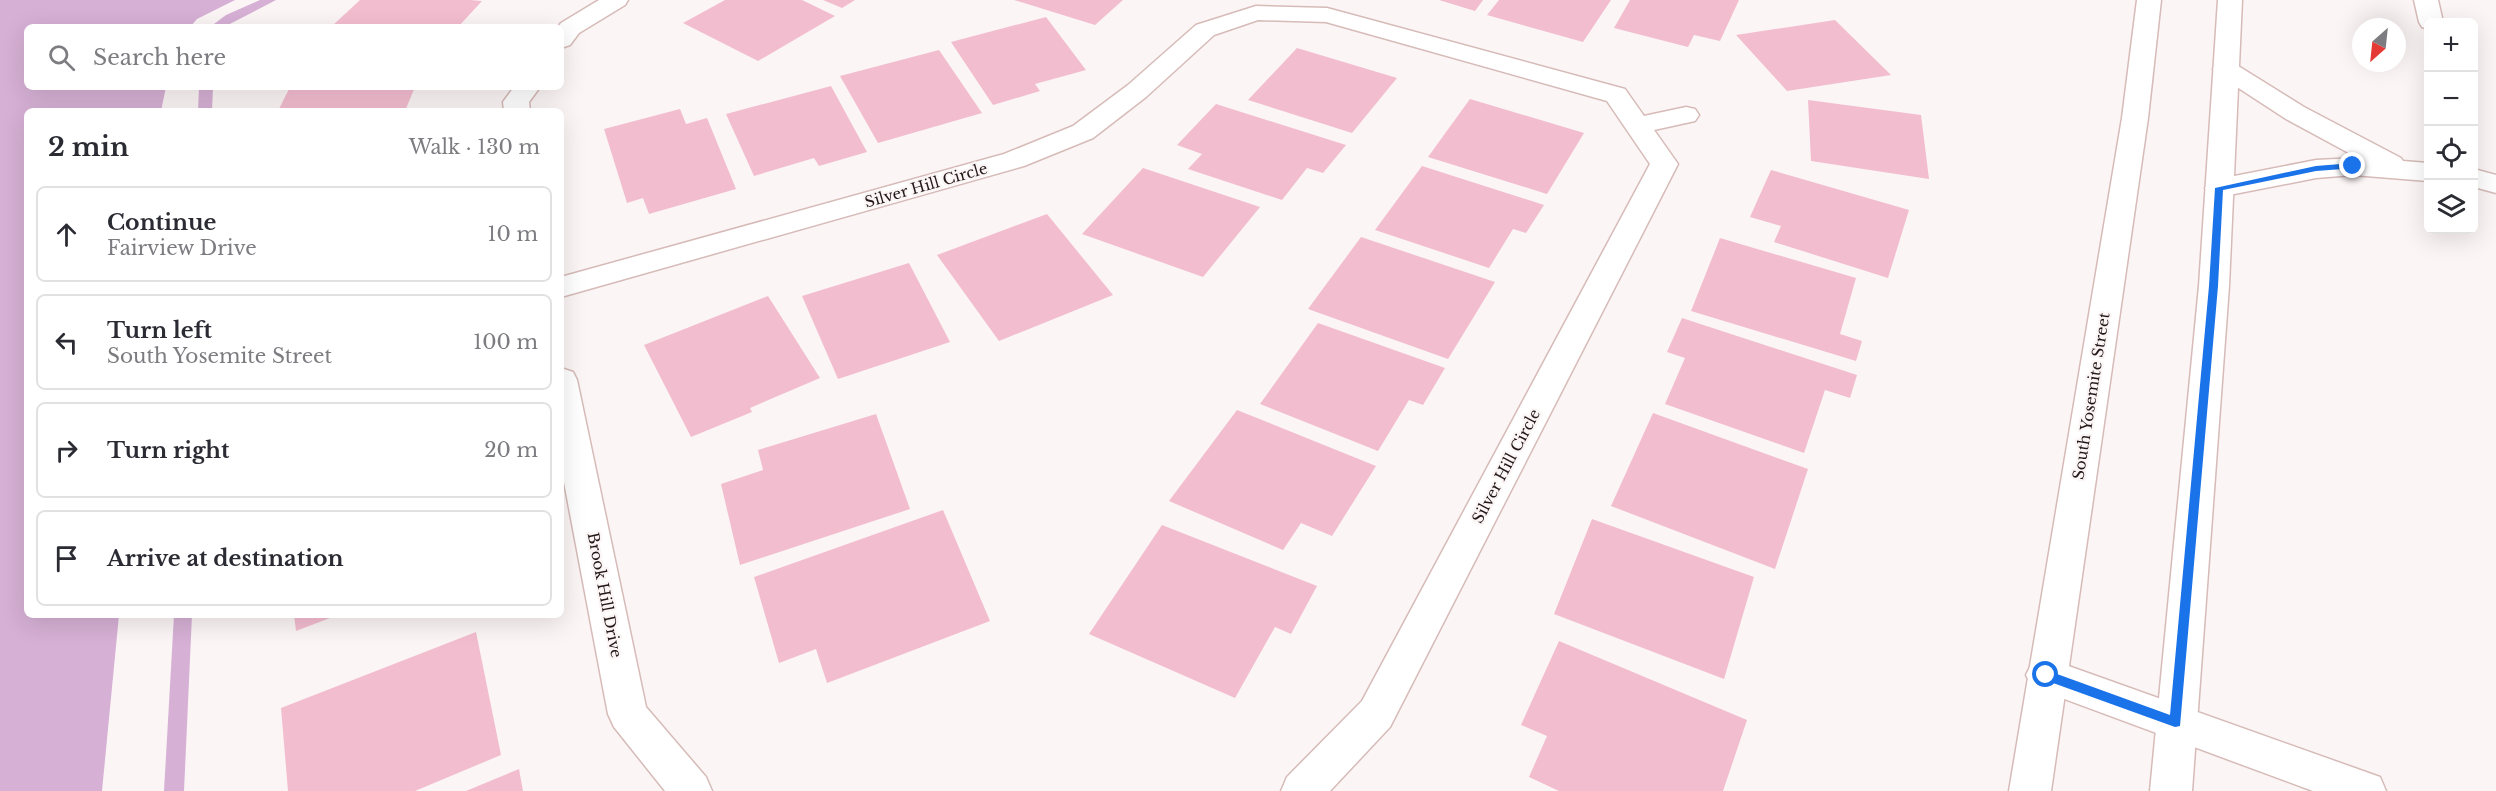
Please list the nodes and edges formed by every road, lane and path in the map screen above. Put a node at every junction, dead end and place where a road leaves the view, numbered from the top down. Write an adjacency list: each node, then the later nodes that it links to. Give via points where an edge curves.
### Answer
1 (616, 0): 7 (street, via 570,28)
2 (2149, 0): 19 (street, South Yosemite Street, via 2135,118)
3 (2230, 0): 8 (street)
4 (2426, 0): 6 (street)
5 (1252, 7): 12 (street, Silver Hill Circle, via 1327,15 1616,95); 17 (street, Silver Hill Circle, via 1205,30 1137,91 1083,132 1014,160)
6 (2430, 18)
7 (564, 36)
8 (2226, 69): 13 (street, via 2295,113); 16 (street)
9 (525, 90): 10 (street, via 516,102)
10 (517, 108)
11 (1686, 115): 12 (street)
12 (1637, 126): 22 (street, Silver Hill Circle, via 1664,164 1376,714)
13 (2416, 171): 16 (street, via 2353,166 2316,169)
14 (2478, 179): 15 (street)
15 (2496, 184)
16 (2219, 188): 20 (street, via 2214,286)
17 (564, 286)
18 (564, 395): 21 (street, Brook Hill Drive, via 628,714)
19 (2046, 675): 20 (street); 23 (street, South Yosemite Street)
20 (2175, 722): 24 (street); 25 (street)
21 (691, 791)
22 (1302, 791)
23 (2030, 791)
24 (2171, 791)
25 (2365, 791)

